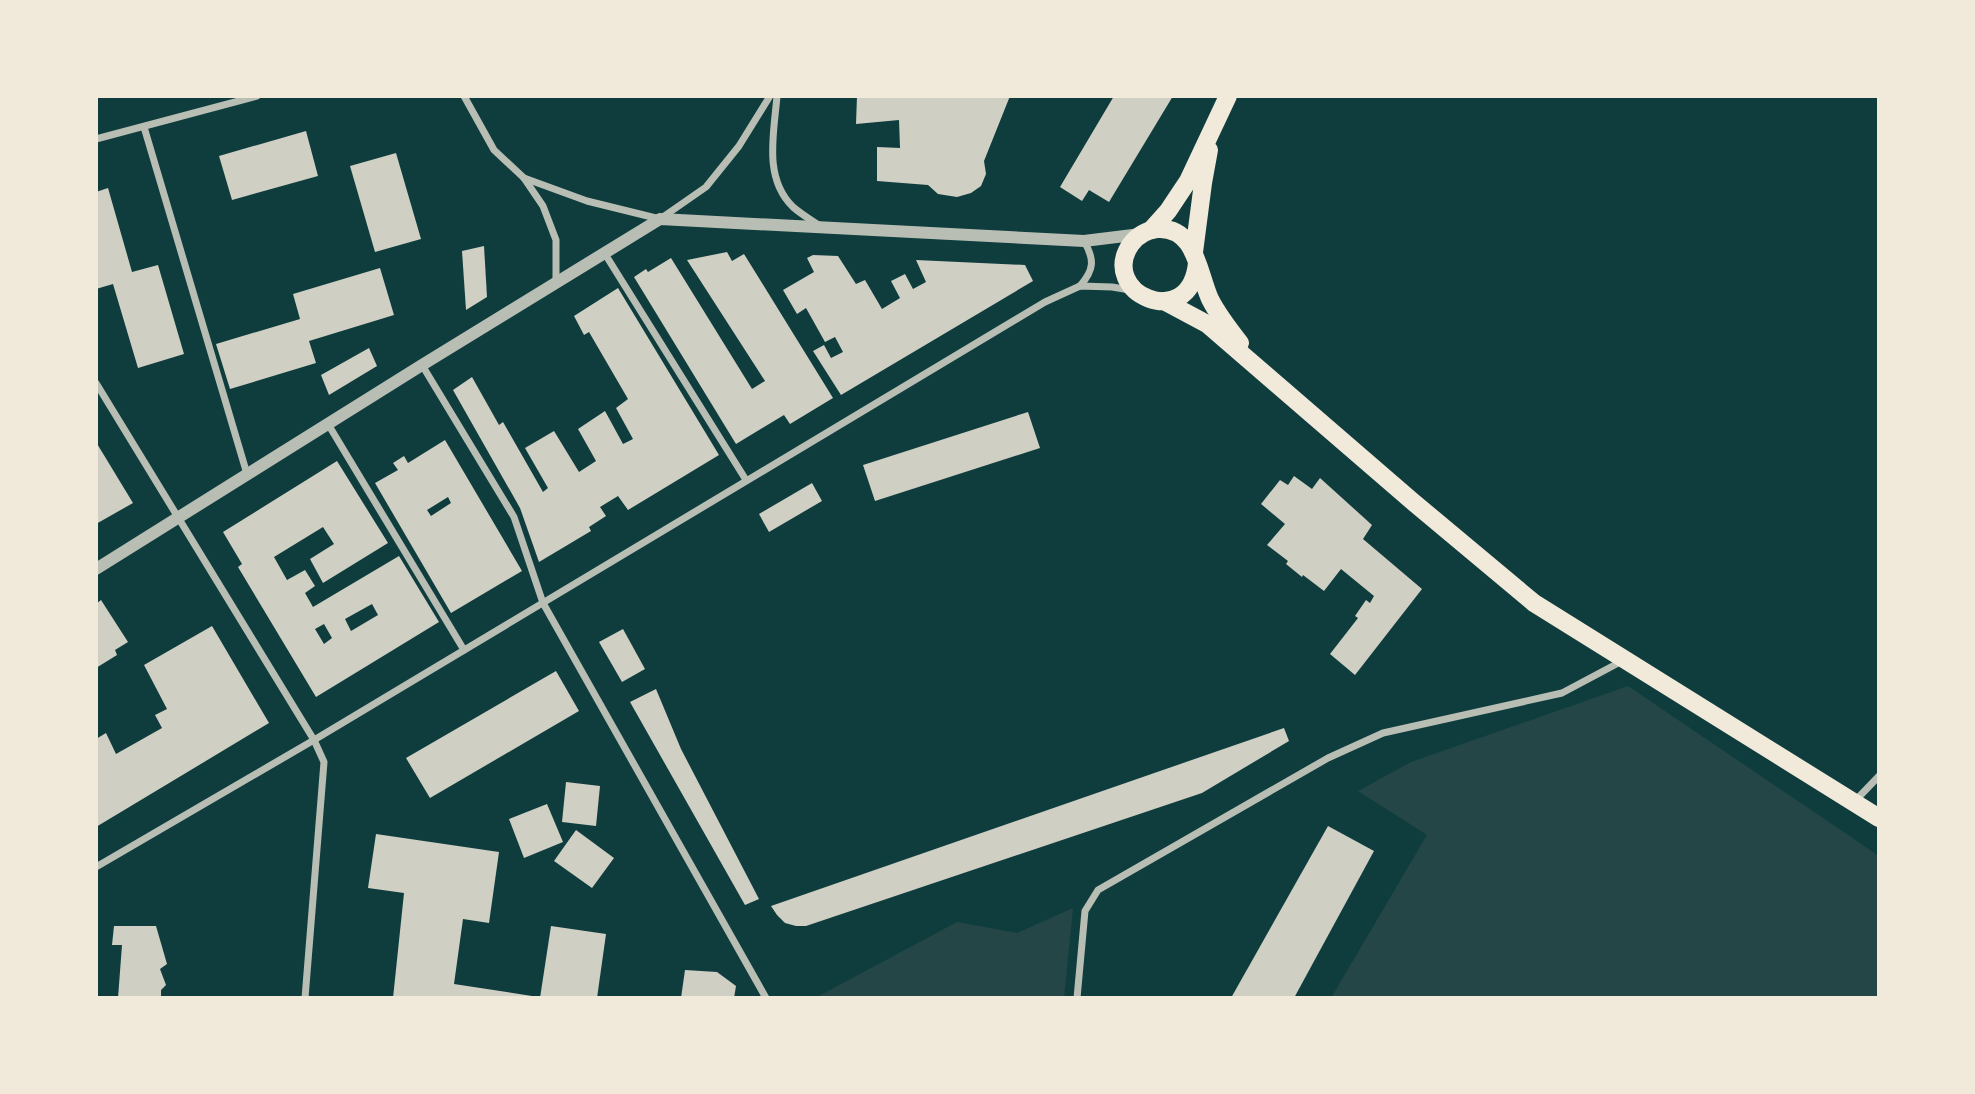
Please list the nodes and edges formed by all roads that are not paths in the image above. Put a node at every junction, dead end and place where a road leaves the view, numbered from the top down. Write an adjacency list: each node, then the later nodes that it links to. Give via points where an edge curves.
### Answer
1 (257, 96): 7 (street)
2 (464, 96): 9 (street, via 494,150)
3 (770, 96): 10 (street, via 740,146 706,187)
4 (776, 96): 11 (street, via 772,163 778,186 792,206)
5 (1228, 96): 6 (main road)
6 (1215, 123): 12 (main road, via 1188,181 1168,211); 15 (main road)
7 (144, 127): 8 (street); 24 (street)
8 (96, 139)
9 (524, 178): 10 (street, via 587,201); 16 (street, via 543,206 556,240)
10 (660, 219): 11 (street); 14 (street)
11 (821, 227): 13 (street)
12 (1146, 232): 13 (street); 15 (main road, via 1161,228 1180,235); 18 (main road, via 1133,241 1124,260 1127,281)
13 (1084, 241): 17 (street, via 1092,265)
14 (605, 254): 16 (street); 25 (street)
15 (1195, 257): 19 (main road, via 1191,284 1184,293); 21 (main road, via 1219,315)
16 (556, 284): 20 (street)
17 (1080, 286): 18 (street); 25 (street, via 1045,302)
18 (1134, 290): 19 (main road)
19 (1164, 302): 21 (main road, via 1207,324)
20 (422, 365): 23 (street); 28 (street, via 514,517)
21 (1257, 366): 30 (main road, via 1534,603)
22 (96, 383): 26 (street)
23 (328, 424): 24 (street); 29 (street)
24 (247, 474): 26 (street)
25 (746, 480): 28 (street)
26 (177, 518): 27 (street); 31 (street)
27 (96, 569)
28 (543, 603): 29 (street); 37 (street)
29 (464, 650): 31 (street)
30 (1624, 660): 33 (main road); 38 (street, via 1562,694 1383,733 1328,758 1098,890 1085,911)
31 (314, 740): 35 (street); 36 (street, via 324,762)
32 (1879, 776): 33 (street)
33 (1854, 802): 34 (main road)
34 (1879, 818)
35 (96, 867)
36 (305, 998)
37 (766, 998)
38 (1077, 998)

